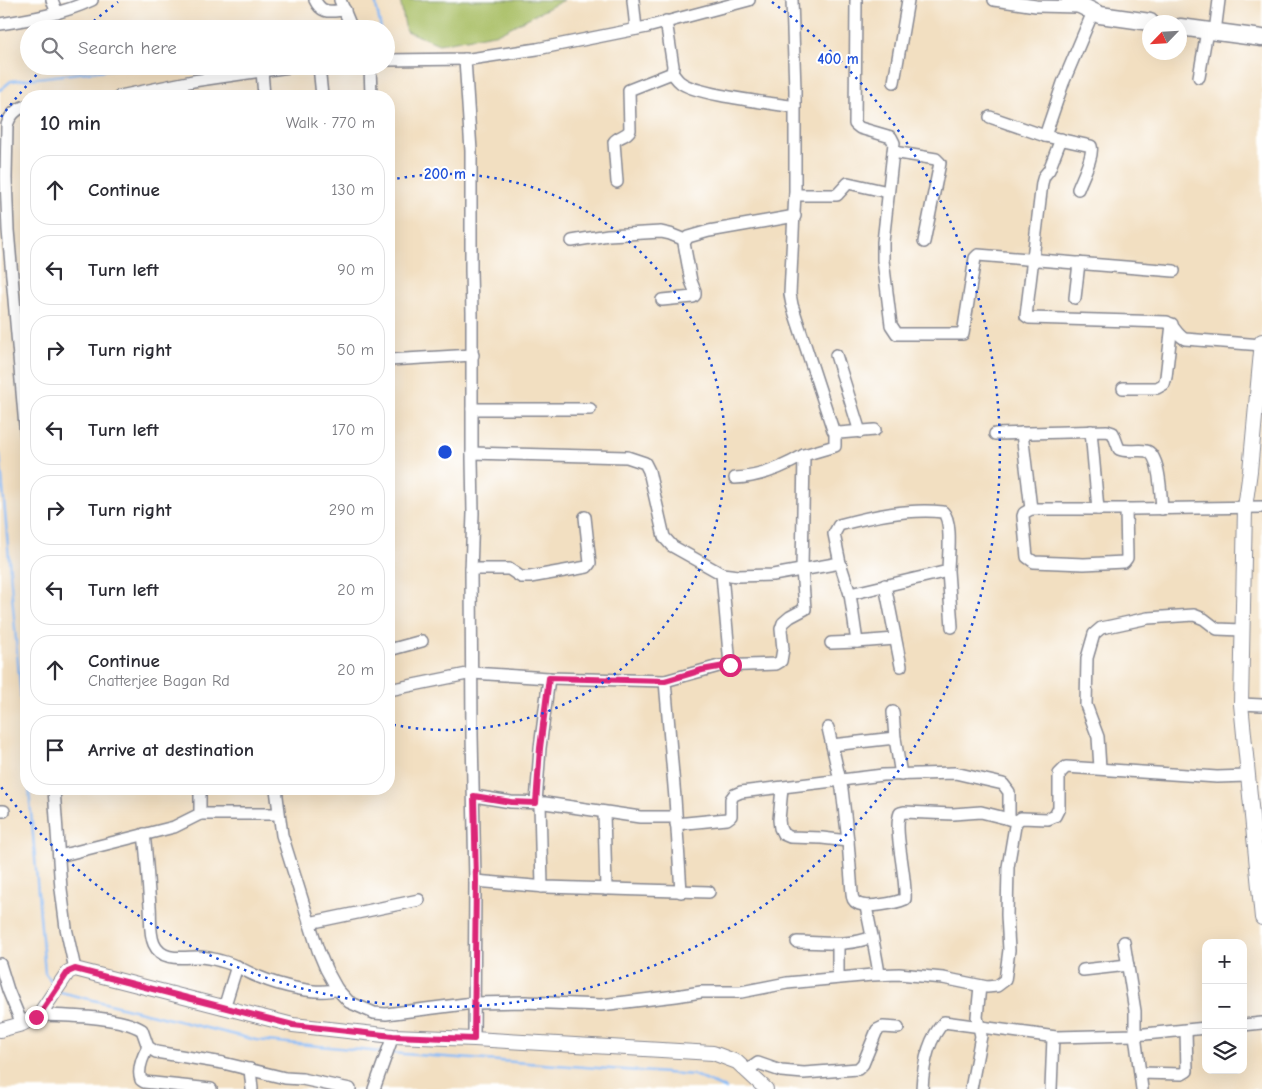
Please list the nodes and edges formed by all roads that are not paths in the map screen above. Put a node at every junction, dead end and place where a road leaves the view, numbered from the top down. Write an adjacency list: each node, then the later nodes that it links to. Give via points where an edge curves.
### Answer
1 (52, 0): 14 (street)
2 (92, 0): 14 (street)
3 (316, 0): 12 (street, via 324,11)
4 (633, 0): 22 (street)
5 (749, 0): 18 (street)
6 (792, 0): 38 (street)
7 (856, 0): 43 (street, via 855,124 891,137 894,140)
8 (908, 0): 33 (street)
9 (994, 0): 13 (street)
10 (1070, 0): 13 (main road)
11 (1219, 0): 23 (street)
12 (343, 5): 16 (street)
13 (1088, 10): 19 (main road, via 1100,15); 41 (street)
14 (58, 13): 15 (street)
15 (24, 20)
16 (349, 20)
17 (20, 21): 20 (street)
18 (666, 21): 22 (street); 27 (street)
19 (1142, 21)
20 (0, 24)
21 (1187, 28): 23 (main road)
22 (636, 29): 25 (street, via 537,49)
23 (1212, 31): 24 (main road); 32 (street)
24 (1262, 38)
25 (465, 59): 26 (street); 59 (street, via 471,151)
26 (395, 60)
27 (672, 73): 38 (street, via 691,88); 44 (street, via 629,90 630,130 614,142)
28 (234, 75): 34 (street)
29 (262, 75): 35 (street)
30 (320, 75): 36 (street)
31 (370, 75): 37 (street)
32 (1199, 77)
33 (894, 82)
34 (154, 90)
35 (264, 90)
36 (321, 90)
37 (371, 90)
38 (795, 108): 47 (street)
39 (20, 109): 62 (street, via 10,117 7,125 6,178)
40 (990, 117): 41 (street)
41 (1045, 136): 42 (street)
42 (1061, 139): 45 (street, via 1091,146 1090,159); 52 (street, via 1042,183)
43 (893, 152): 46 (street); 51 (street, via 936,159 940,163)
44 (617, 182)
45 (1078, 189)
46 (888, 192): 47 (street, via 848,183 837,195); 52 (street, via 883,260 891,326 897,334 963,334 975,258 982,254)
47 (795, 195): 48 (street)
48 (795, 216): 49 (street, via 709,231); 68 (street, via 792,305)
49 (685, 240): 50 (street, via 662,232); 56 (street, via 695,295)
50 (572, 241)
51 (924, 242)
52 (1032, 259): 53 (street); 57 (street, via 1025,313 1029,318)
53 (1079, 263): 54 (street); 55 (street)
54 (1174, 271)
55 (1074, 298)
56 (662, 300)
57 (1172, 324): 58 (street, via 1185,339); 63 (street, via 1164,384 1157,388)
58 (1262, 348): 76 (street)
59 (473, 355): 61 (street); 64 (street)
60 (836, 355): 69 (street)
61 (395, 357)
62 (20, 359)
63 (1123, 388)
64 (472, 409): 65 (street); 72 (street)
65 (590, 410)
66 (875, 430): 69 (street)
67 (1091, 431): 70 (street); 78 (street); 79 (street, via 1113,433 1117,446 1124,451 1148,450 1152,454 1159,478)
68 (835, 432): 69 (street); 73 (street, via 835,446)
69 (860, 432)
70 (1022, 433): 71 (street); 77 (street)
71 (995, 434)
72 (472, 453): 83 (street); 86 (street, via 627,457 645,462 664,537 672,546)
73 (804, 455): 74 (street, via 785,466 750,478); 84 (street)
74 (735, 478)
75 (1262, 506): 76 (street)
76 (1245, 508): 79 (street); 90 (street)
77 (1031, 509): 78 (street); 80 (street, via 1023,516 1027,557 1034,562 1084,564 1126,560)
78 (1098, 509): 80 (street)
79 (1162, 509): 80 (street)
80 (1126, 510)
81 (585, 517): 83 (street, via 590,563 587,567 530,577 521,577 508,569)
82 (840, 562): 84 (street); 85 (street, via 834,534 839,526 905,512 936,511 947,516 949,525); 88 (street)
83 (471, 569): 98 (street)
84 (802, 569): 86 (street, via 773,575); 96 (street, via 805,609 783,623 783,649 779,664)
85 (948, 571): 87 (street); 89 (street)
86 (722, 574): 96 (street)
87 (885, 585): 88 (street); 91 (street)
88 (850, 594): 93 (street)
89 (952, 627)
90 (1242, 630): 102 (street); 108 (street, via 1217,629 1194,615 1148,618 1101,628 1094,634 1086,658 1087,710 1098,737)
91 (896, 638): 93 (street); 97 (street)
92 (422, 641): 95 (street)
93 (857, 642): 94 (street)
94 (831, 643)
95 (395, 648)
96 (730, 665): 100 (street)
97 (901, 666)
98 (472, 672): 99 (street); 101 (street); 116 (street)
99 (549, 678): 100 (street); 117 (street, via 540,748)
100 (665, 681): 121 (street)
101 (395, 689)
102 (1241, 704): 103 (street); 110 (street)
103 (1262, 705)
104 (894, 712): 106 (street)
105 (828, 728): 107 (street)
106 (895, 738): 107 (street); 109 (street)
107 (832, 745): 111 (street)
108 (1100, 768): 110 (street, via 1163,775); 122 (street, via 1066,767 1059,774 1055,816)
109 (901, 775): 111 (street); 122 (street, via 955,772 1003,784 1009,792)
110 (1247, 776): 133 (street)
111 (840, 781): 112 (street); 124 (street)
112 (782, 788): 121 (street, via 734,795 731,816 727,819); 124 (street, via 779,820 784,834)
113 (54, 795): 125 (street)
114 (200, 795): 119 (street)
115 (276, 795): 120 (street)
116 (474, 796): 117 (street); 126 (street)
117 (538, 803): 118 (street); 127 (street)
118 (604, 812): 121 (street); 128 (street)
119 (200, 814): 120 (street); 123 (street, via 174,827)
120 (278, 814): 134 (street)
121 (676, 820): 129 (street)
122 (1013, 820): 132 (street, via 982,812 900,813 905,898); 146 (street, via 1008,867 1009,950 1005,980 996,986)
123 (144, 834): 125 (street); 141 (street, via 154,944 165,955 176,958 200,957)
124 (848, 841): 132 (street, via 853,899)
125 (59, 856): 142 (street, via 66,928)
126 (476, 881): 127 (street); 148 (street)
127 (542, 887): 128 (street)
128 (606, 889): 129 (street)
129 (681, 892): 130 (street)
130 (709, 892)
131 (419, 900): 134 (street)
132 (866, 906): 135 (street)
133 (1262, 918)
134 (309, 923): 147 (street)
135 (872, 937): 138 (street); 144 (street)
136 (797, 942): 138 (street)
137 (1124, 942): 140 (street)
138 (838, 944): 145 (street)
139 (0, 964): 151 (street)
140 (1128, 965): 143 (street); 159 (street, via 1136,1011)
141 (237, 966): 147 (street, via 279,984 320,992); 149 (street)
142 (75, 969): 149 (street); 150 (street, via 68,972)
143 (1082, 970)
144 (879, 974): 145 (street); 146 (street, via 943,978)
145 (838, 977): 148 (street, via 741,992 702,992 601,1005)
146 (980, 986): 155 (street, via 977,1017)
147 (337, 989): 148 (street, via 349,1002 374,1013)
148 (473, 1003): 162 (street)
149 (224, 1008): 160 (street, via 293,1025)
150 (39, 1015): 151 (street); 163 (street, via 87,1017 132,1026 142,1030)
151 (22, 1024): 157 (street)
152 (1262, 1024): 153 (street)
153 (1247, 1025)
154 (898, 1028): 165 (street, via 877,1030 858,1069 804,1073 781,1071 758,1063)
155 (980, 1028): 161 (street); 173 (street, via 947,1022 941,1025 927,1055); 174 (street)
156 (1202, 1028): 158 (street)
157 (0, 1030)
158 (1186, 1030): 159 (street); 166 (street, via 1188,1072)
159 (1136, 1034): 161 (street); 166 (street)
160 (393, 1036): 162 (street); 171 (street)
161 (1053, 1036): 175 (street)
162 (474, 1039): 165 (street, via 706,1052 721,1055)
163 (148, 1046): 164 (street, via 156,1052); 167 (street, via 143,1055 141,1080)
164 (250, 1069): 169 (street); 170 (street)
165 (748, 1070): 172 (street)
166 (1140, 1073): 176 (street)
167 (170, 1087): 168 (street)
168 (205, 1089)
169 (252, 1089)
170 (350, 1089)
171 (374, 1089)
172 (766, 1089)
173 (922, 1089)
174 (970, 1089)
175 (1051, 1089)
176 (1142, 1089)

